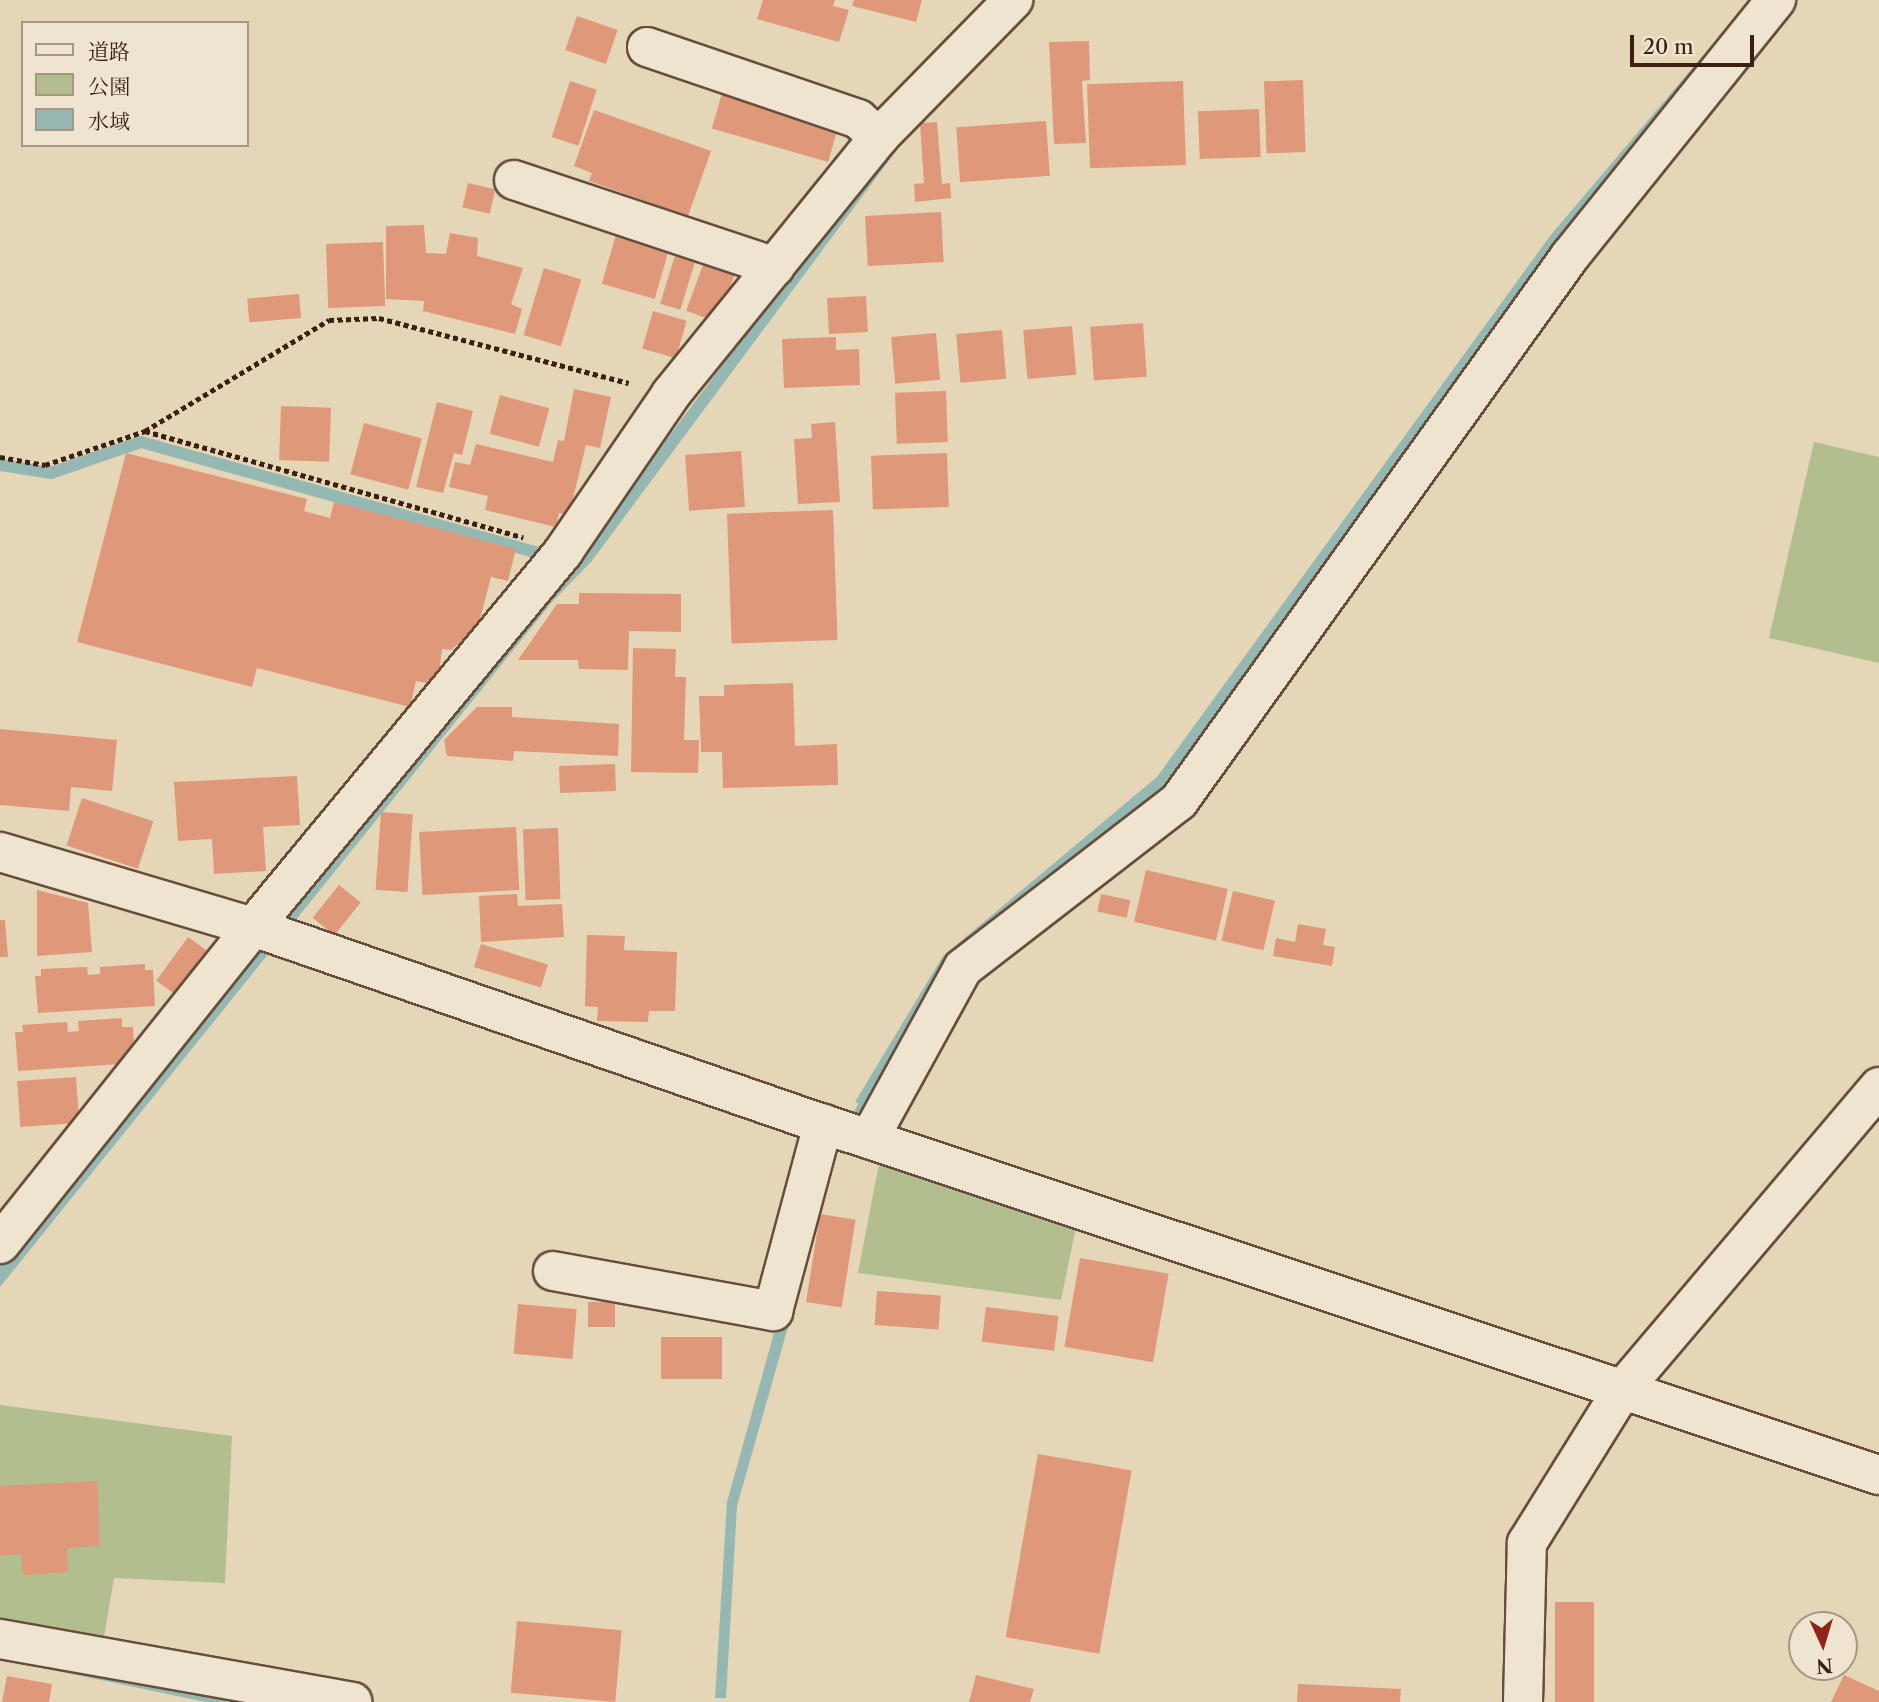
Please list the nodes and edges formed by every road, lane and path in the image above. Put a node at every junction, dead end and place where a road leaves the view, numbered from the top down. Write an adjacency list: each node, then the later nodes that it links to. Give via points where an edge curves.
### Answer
1 (1013, 0): 4 (street)
2 (1776, 0): 15 (street, via 1570,256 1179,801 963,968)
3 (647, 47): 4 (street, via 858,119)
4 (879, 137): 6 (street)
5 (514, 180): 6 (street)
6 (775, 267): 7 (street)
7 (671, 394): 8 (path, via 379,318 329,320); 10 (street)
8 (145, 431): 9 (path, via 45,465); 10 (path, via 486,524)
9 (0, 457)
10 (563, 552): 12 (street)
11 (0, 852): 12 (street)
12 (253, 927): 14 (street); 16 (street)
13 (1879, 1087): 18 (street)
14 (823, 1124): 15 (street); 17 (street, via 773,1311)
15 (869, 1139): 18 (street)
16 (0, 1244)
17 (553, 1270)
18 (1623, 1388): 19 (street); 22 (street, via 1527,1542)
19 (1879, 1475)
20 (0, 1639): 21 (street)
21 (352, 1702)
22 (1523, 1702)

